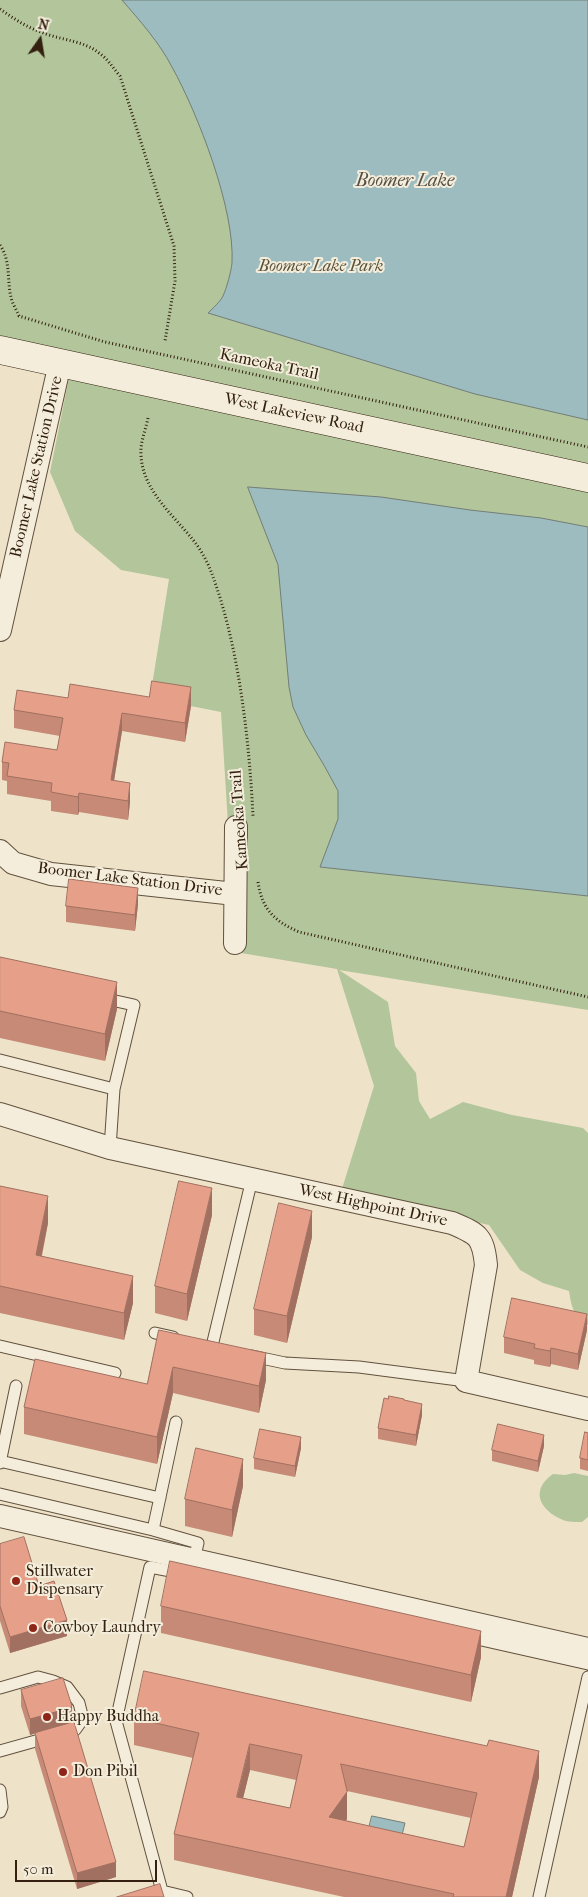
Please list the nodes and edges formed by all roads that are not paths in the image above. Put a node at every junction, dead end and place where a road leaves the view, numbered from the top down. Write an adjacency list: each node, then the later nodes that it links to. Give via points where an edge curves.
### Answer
1 (0, 350): 2 (main road, West Lakeview Road)
2 (60, 363): 3 (main road, West Lakeview Road); 4 (street, Boomer Lake Station Drive)
3 (588, 478)
4 (0, 630)
5 (245, 822): 7 (street)
6 (0, 851): 7 (street, Boomer Lake Station Drive, via 13,863 51,874)
7 (235, 894): 8 (street)
8 (235, 943)
9 (86, 994): 11 (lane, via 134,1005)
10 (0, 1060): 11 (lane)
11 (114, 1089): 13 (lane)
12 (0, 1114): 13 (street, West Highpoint Drive)
13 (110, 1148): 14 (street, West Highpoint Drive)
14 (252, 1179): 18 (lane); 21 (street, West Highpoint Drive, via 452,1223 472,1232 484,1246 486,1265)
15 (155, 1333): 16 (lane)
16 (184, 1340)
17 (0, 1346): 20 (lane)
18 (212, 1346)
19 (240, 1353): 21 (lane, via 285,1363 359,1367)
20 (115, 1373)
21 (466, 1381): 23 (street)
22 (16, 1386): 25 (lane)
23 (588, 1409)
24 (176, 1422): 27 (lane)
25 (0, 1462): 27 (lane)
26 (0, 1494): 29 (lane)
27 (160, 1498): 29 (lane)
28 (0, 1516): 30 (street)
29 (153, 1530): 30 (lane, via 198,1543)
30 (194, 1560): 32 (street); 39 (lane, via 191,1576 150,1566 116,1721)
31 (452, 1634): 33 (lane)
32 (588, 1649)
33 (588, 1664)
34 (588, 1677): 42 (lane)
35 (0, 1688): 36 (lane, via 38,1677 53,1680 67,1687 79,1704 83,1719 75,1730)
36 (0, 1751)
37 (0, 1790): 38 (lane)
38 (0, 1812)
39 (162, 1891): 40 (lane); 41 (lane)
40 (149, 1895)
41 (187, 1897)
42 (539, 1897)

